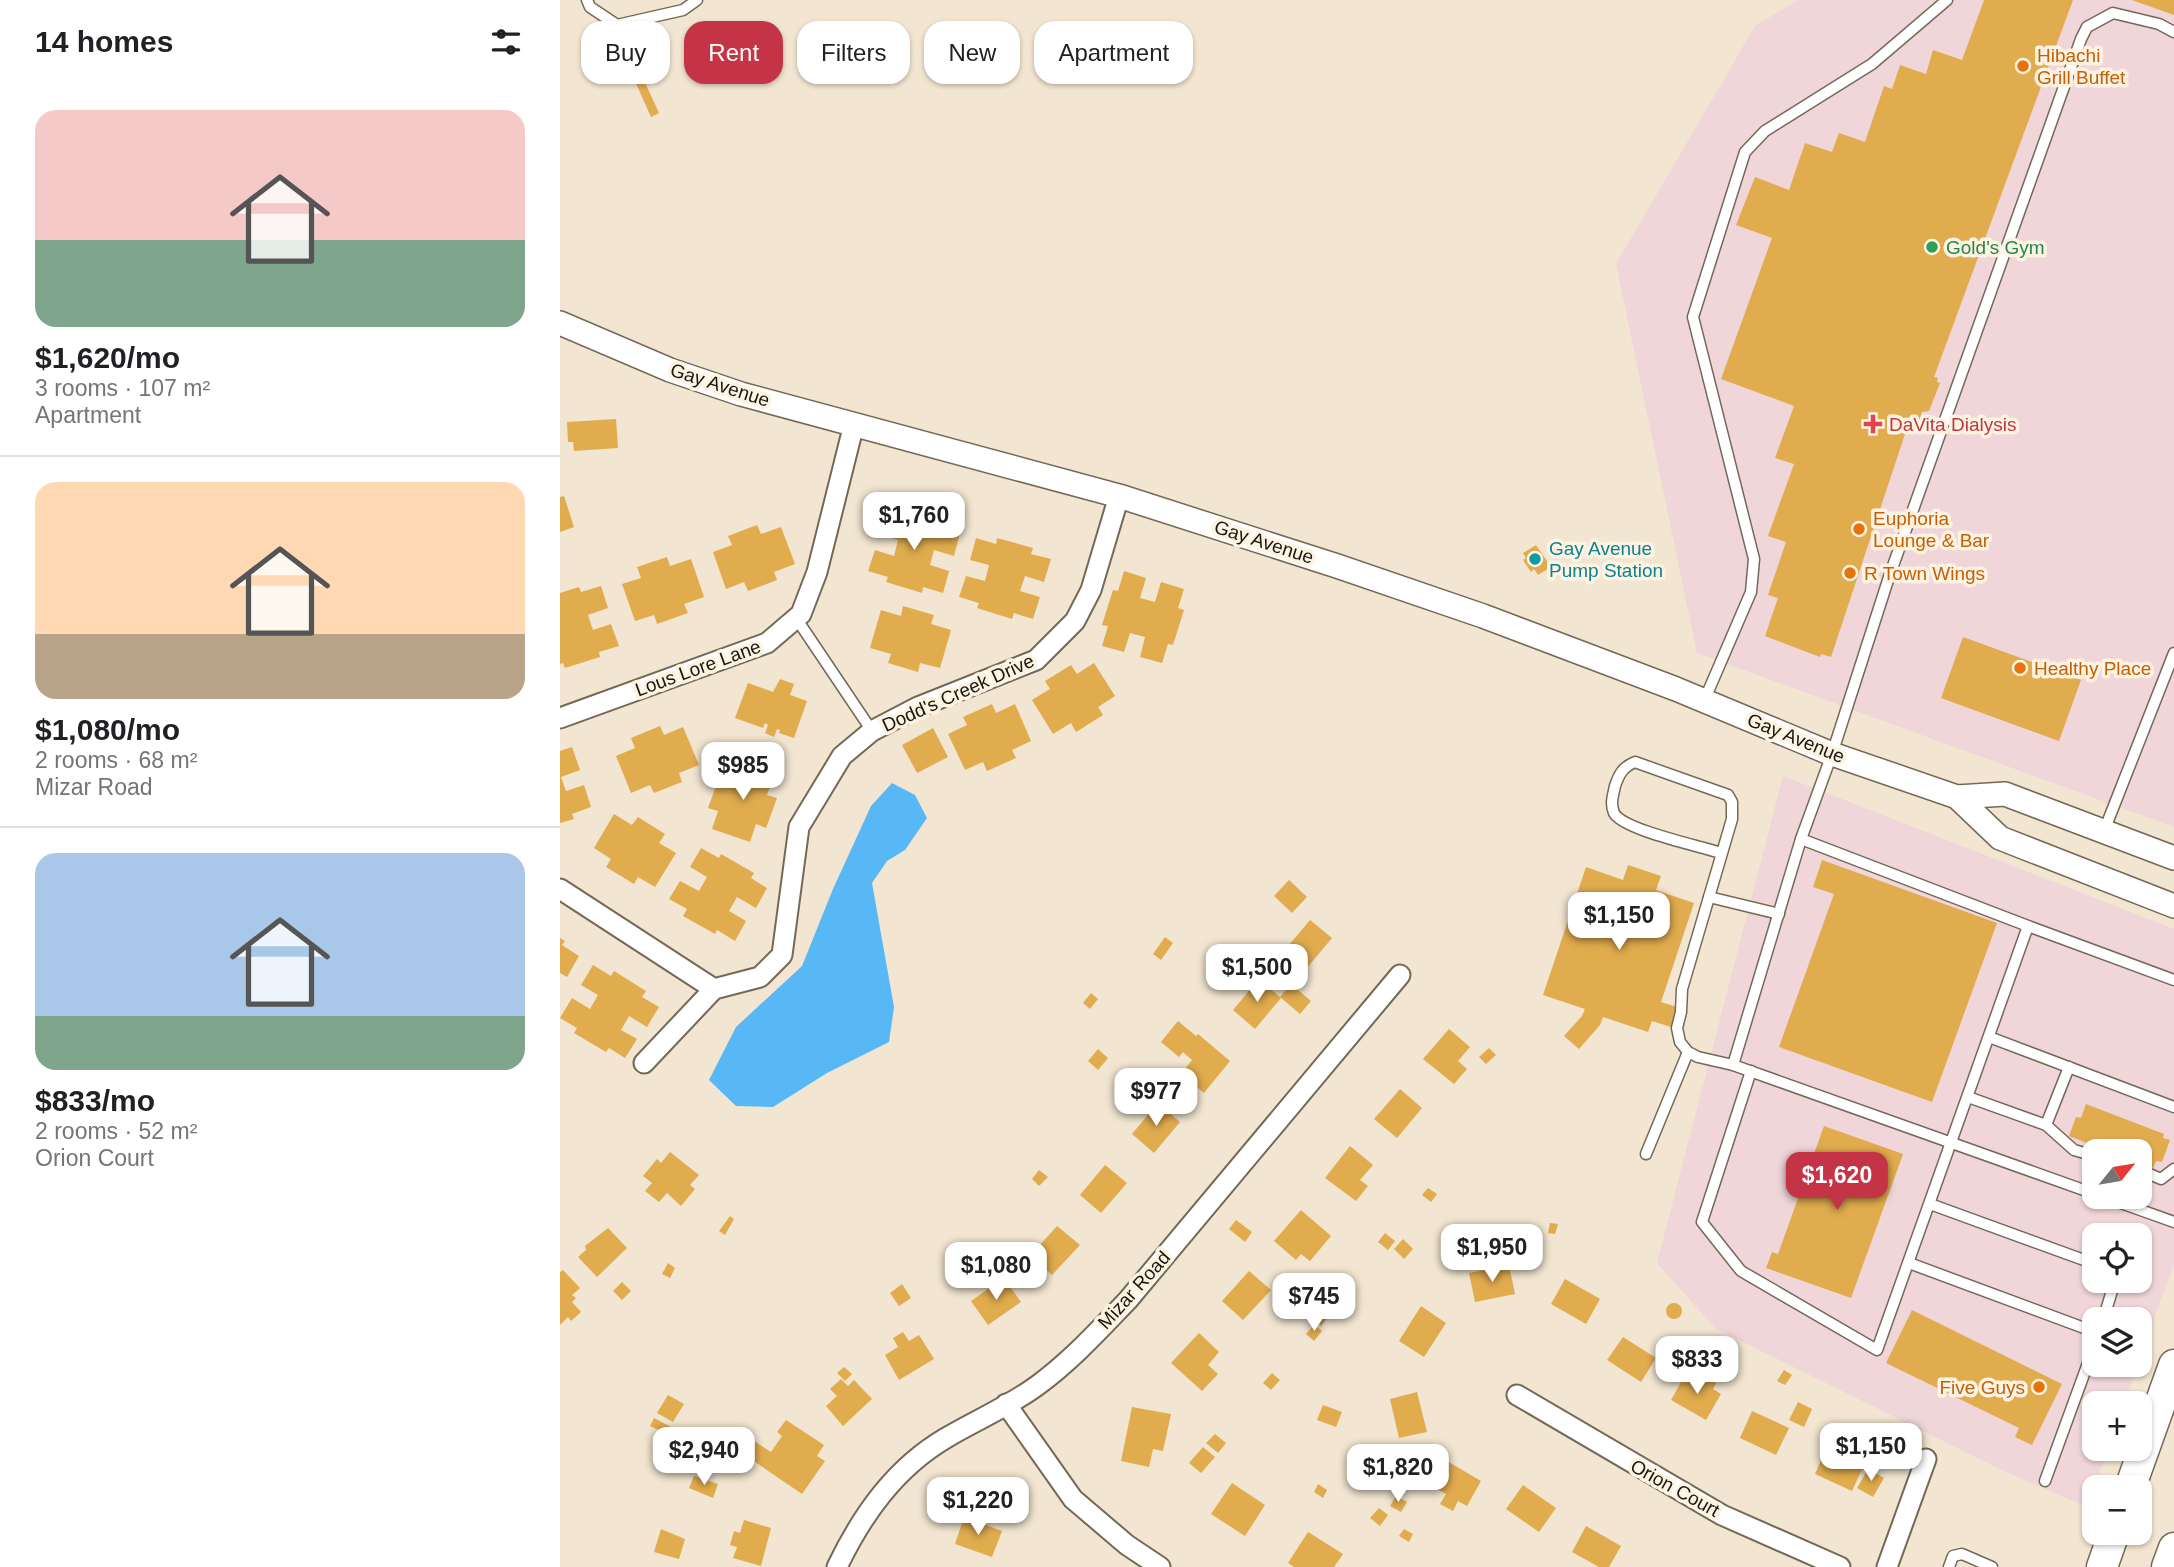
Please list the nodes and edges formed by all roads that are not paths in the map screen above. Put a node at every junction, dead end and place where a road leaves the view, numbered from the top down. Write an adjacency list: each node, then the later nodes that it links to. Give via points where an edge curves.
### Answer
1 (587, 0): 2 (lane, via 590,7 617,24 683,10)
2 (697, 0)
3 (1947, 0): 10 (lane, via 1872,64 1765,131 1745,152 1693,317 1754,559 1751,592)
4 (2174, 32): 13 (lane, via 2113,13 2087,27 1889,577)
5 (560, 323): 6 (street, Gay Avenue, via 670,370)
6 (854, 424): 7 (street, Gay Avenue); 8 (street, Lous Lore Lane, via 817,572)
7 (1119, 496): 10 (street, Gay Avenue, via 1483,616); 12 (street, Dodd's Creek Drive, via 1091,590 1075,621 1036,660 918,706)
8 (796, 618): 11 (street, Lous Lore Lane, via 767,643); 12 (lane)
9 (2174, 653): 15 (lane)
10 (1704, 701): 13 (street, Gay Avenue)
11 (560, 719)
12 (872, 731): 26 (street, Dodd's Creek Drive, via 842,756 799,827 782,955 760,977)
13 (1832, 754): 14 (street, Gay Avenue); 16 (lane)
14 (1957, 797): 15 (street, Gay Avenue, via 2006,794); 21 (street, Gay Avenue, via 2000,838)
15 (2104, 831): 18 (street, Gay Avenue)
16 (1801, 839): 22 (lane); 23 (lane)
17 (1721, 852): 17 (lane, via 1732,819 1728,796 1635,762 1627,765 1611,803 1615,815 1628,825); 20 (lane)
18 (2174, 858)
19 (560, 889): 26 (street)
20 (1709, 897): 22 (lane); 28 (lane, via 1682,989 1677,1028 1679,1042)
21 (2174, 906)
22 (1779, 914): 30 (lane)
23 (2028, 926): 25 (lane); 27 (lane)
24 (1400, 975): 51 (street, Mizar Road, via 1128,1300 1038,1385)
25 (2174, 980)
26 (714, 989): 29 (street)
27 (1989, 1037): 31 (lane); 33 (lane)
28 (1688, 1052): 30 (lane); 38 (lane)
29 (645, 1063)
30 (1733, 1065): 32 (lane)
31 (2069, 1067): 34 (lane); 35 (lane)
32 (1751, 1071): 36 (lane); 46 (lane, via 1702,1222 1741,1271 1877,1350)
33 (1968, 1097): 35 (lane); 36 (lane)
34 (2174, 1107)
35 (2046, 1125): 37 (lane)
36 (1952, 1143): 41 (lane); 42 (lane)
37 (2082, 1152)
38 (1647, 1154)
39 (2174, 1169): 40 (lane, via 2161,1179)
40 (2152, 1175)
41 (2082, 1189)
42 (1930, 1204): 45 (lane); 46 (lane)
43 (2138, 1209): 44 (lane)
44 (2174, 1222)
45 (2082, 1259)
46 (1909, 1263): 47 (lane)
47 (2082, 1327)
48 (2174, 1365): 53 (main road)
49 (2083, 1377): 54 (lane)
50 (1517, 1395): 59 (street, Orion Court, via 1722,1515)
51 (1006, 1404): 57 (street, Mizar Road, via 904,1468 873,1504); 58 (street, via 1073,1499)
52 (1926, 1459): 60 (street)
53 (2135, 1475)
54 (2045, 1480)
55 (2110, 1545): 63 (main road)
56 (2174, 1548): 64 (main road)
57 (837, 1567)
58 (1160, 1567)
59 (1840, 1567)
60 (1887, 1567)
61 (1949, 1567): 62 (lane, via 1952,1556 1962,1555)
62 (1992, 1567)
63 (2102, 1567)
64 (2167, 1567)

